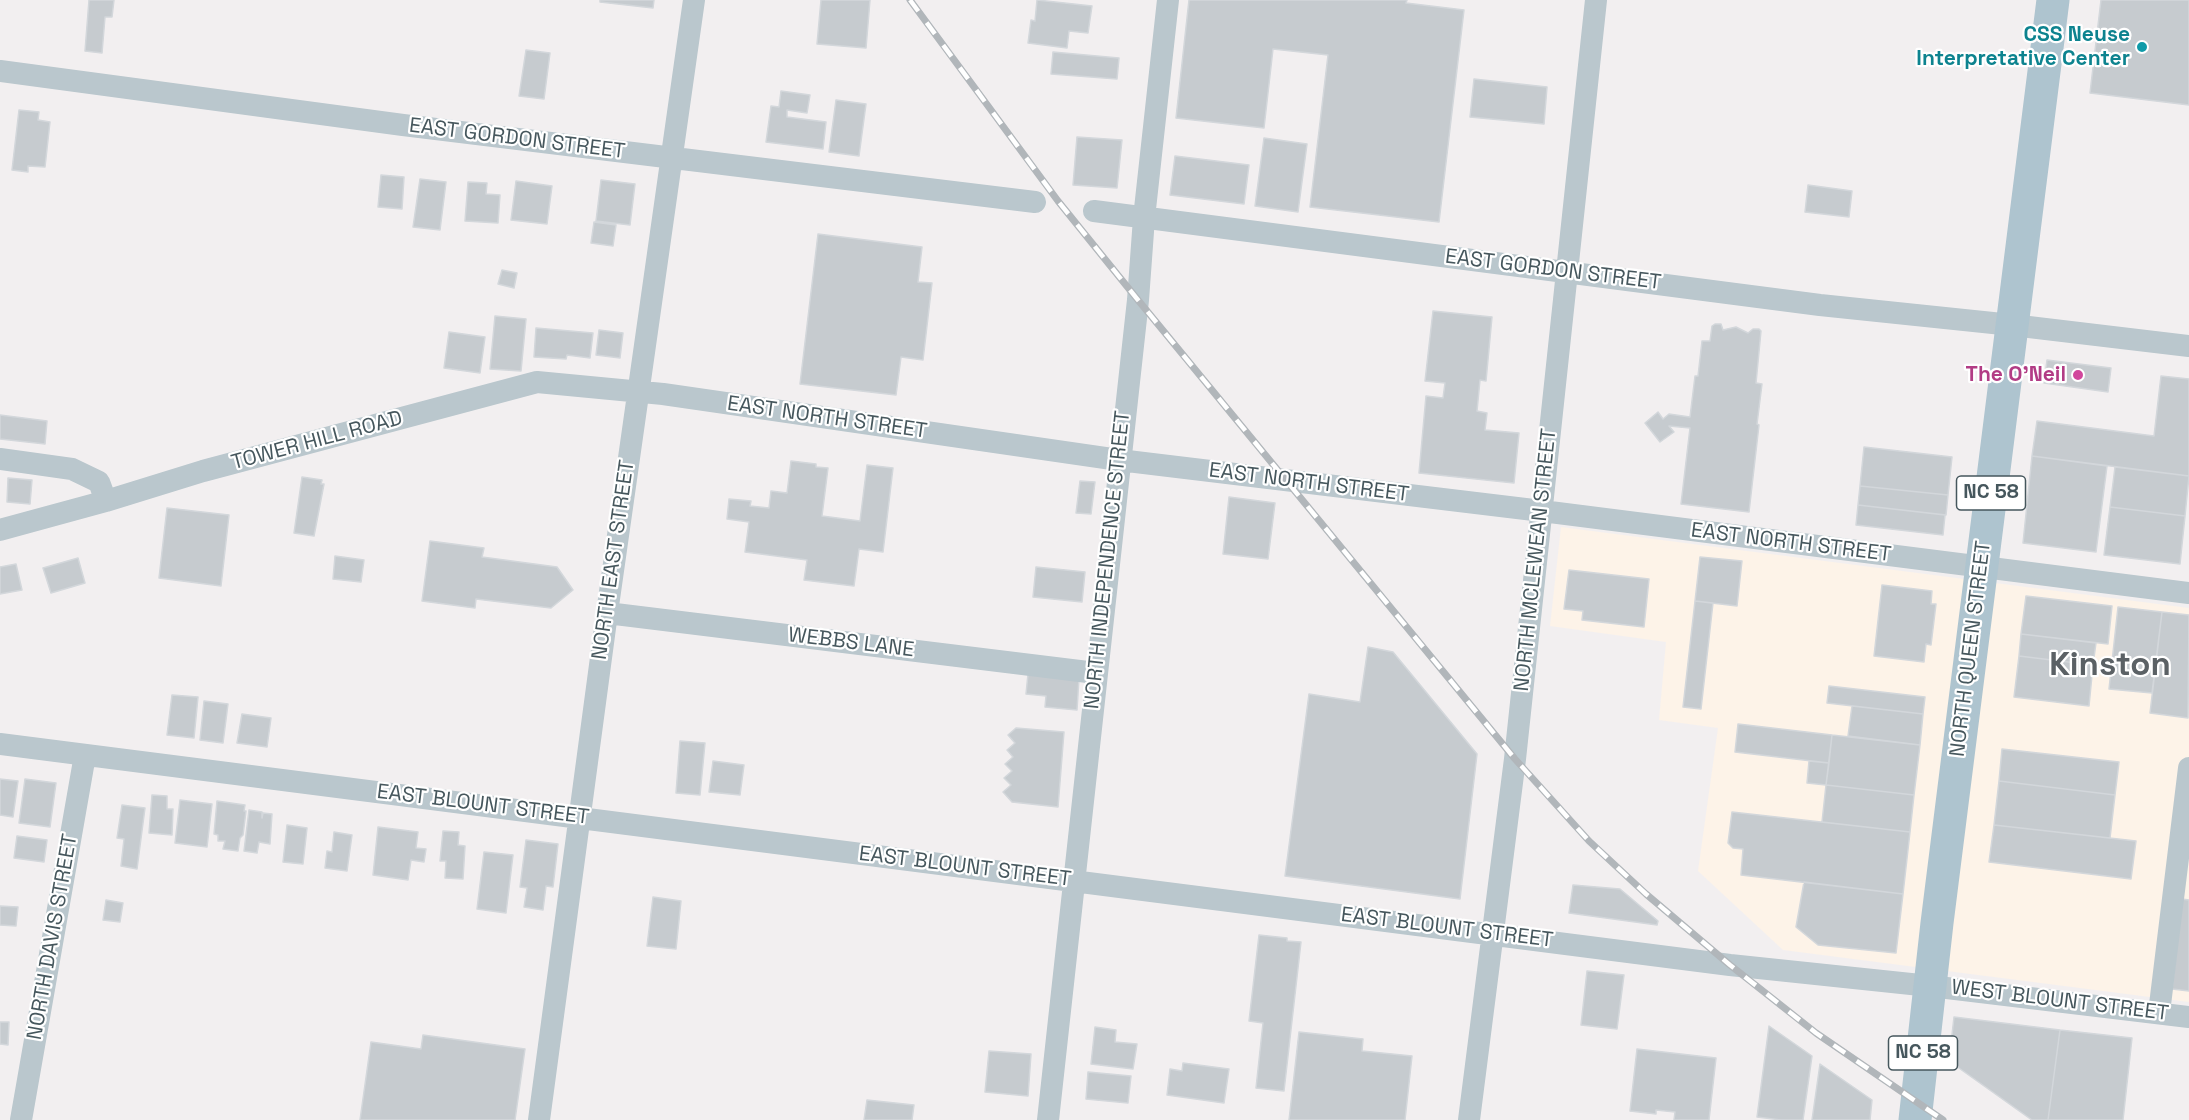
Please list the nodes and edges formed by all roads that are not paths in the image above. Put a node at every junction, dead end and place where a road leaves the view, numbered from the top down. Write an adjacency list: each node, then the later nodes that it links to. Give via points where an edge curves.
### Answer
1 (694, 0): 6 (street, NORTH EAST STREET)
2 (1168, 0): 9 (street, NORTH INDEPENDENCE STREET)
3 (1596, 0): 10 (street, NORTH MCLEWEAN STREET)
4 (2053, 0): 11 (main road, NORTH QUEEN STREET / NC 58)
5 (0, 71): 6 (street, EAST GORDON STREET)
6 (672, 158): 7 (street, EAST GORDON STREET); 13 (street, NORTH EAST STREET)
7 (1035, 202)
8 (1094, 211): 9 (street, EAST GORDON STREET)
9 (1144, 218): 10 (street, EAST GORDON STREET); 15 (street, NORTH INDEPENDENCE STREET)
10 (1567, 272): 11 (street, EAST GORDON STREET); 17 (street, NORTH MCLEWEAN STREET)
11 (2012, 325): 12 (street, EAST GORDON STREET); 19 (main road, NORTH QUEEN STREET / NC 58)
12 (2189, 346)
13 (637, 392): 15 (street, EAST NORTH STREET); 16 (street, TOWER HILL ROAD, via 537,382 203,471); 21 (street, NORTH EAST STREET)
14 (0, 459): 16 (street, via 72,469 99,482)
15 (1119, 460): 17 (street, EAST NORTH STREET); 22 (street, NORTH INDEPENDENCE STREET)
16 (106, 501): 18 (street, TOWER HILL ROAD)
17 (1542, 511): 19 (street, EAST NORTH STREET); 28 (street, NORTH MCLEWEAN STREET)
18 (0, 530)
19 (1981, 567): 20 (street, EAST NORTH STREET); 29 (main road, NORTH QUEEN STREET / NC 58)
20 (2189, 593)
21 (607, 613): 22 (street, WEBBS LANE); 26 (street, NORTH EAST STREET)
22 (1096, 673): 27 (street, NORTH INDEPENDENCE STREET)
23 (0, 744): 24 (street, EAST BLOUNT STREET)
24 (85, 754): 26 (street, EAST BLOUNT STREET); 32 (street, NORTH DAVIS STREET)
25 (2189, 768): 30 (street)
26 (579, 817): 27 (street, EAST BLOUNT STREET); 33 (street, NORTH EAST STREET)
27 (1074, 880): 28 (street, EAST BLOUNT STREET); 34 (street, NORTH INDEPENDENCE STREET)
28 (1492, 934): 29 (street, EAST BLOUNT STREET); 35 (street, NORTH MCLEWEAN STREET)
29 (1930, 986): 30 (street, WEST BLOUNT STREET); 36 (main road, NORTH QUEEN STREET / NC 58)
30 (2159, 1013): 31 (street, WEST BLOUNT STREET)
31 (2189, 1017)
32 (21, 1120)
33 (539, 1120)
34 (1048, 1120)
35 (1469, 1120)
36 (1915, 1120)

